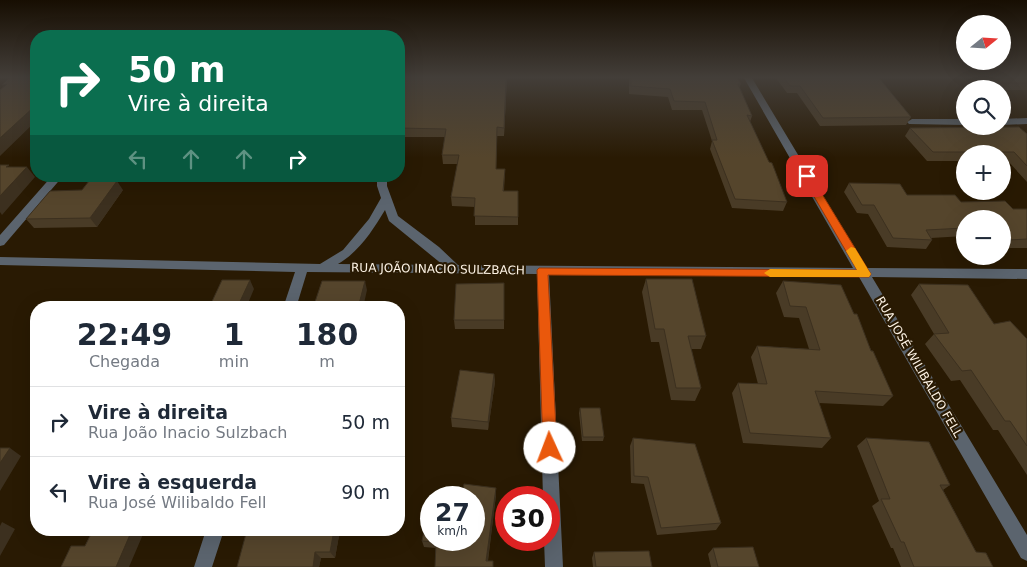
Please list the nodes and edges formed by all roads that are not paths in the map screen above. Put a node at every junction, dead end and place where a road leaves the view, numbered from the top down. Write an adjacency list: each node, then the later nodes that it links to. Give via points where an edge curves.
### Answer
1 (764, 104): 15 (street, RUA JOSÉ WILIBALDO FELL)
2 (1027, 121): 5 (street)
3 (912, 122): 4 (street)
4 (956, 122)
5 (1011, 122)
6 (53, 182): 9 (street)
7 (382, 182): 8 (street)
8 (386, 198): 12 (street, via 373,221 347,253); 13 (street, via 393,218)
9 (0, 242)
10 (0, 261): 11 (street, RUA JOÃO INACIO SULZBACH)
11 (302, 268): 12 (street, RUA JOÃO INACIO SULZBACH); 17 (street)
12 (322, 268): 13 (street, RUA JOÃO INACIO SULZBACH)
13 (456, 270): 14 (street, RUA JOÃO INACIO SULZBACH)
14 (543, 270): 15 (street, RUA JOÃO INACIO SULZBACH); 21 (street)
15 (865, 274): 16 (street, RUA JOÃO INACIO SULZBACH); 19 (street, RUA JOSÉ WILIBALDO FELL)
16 (1027, 274)
17 (291, 301)
18 (213, 536): 20 (street)
19 (1027, 552)
20 (203, 567)
21 (554, 567)

